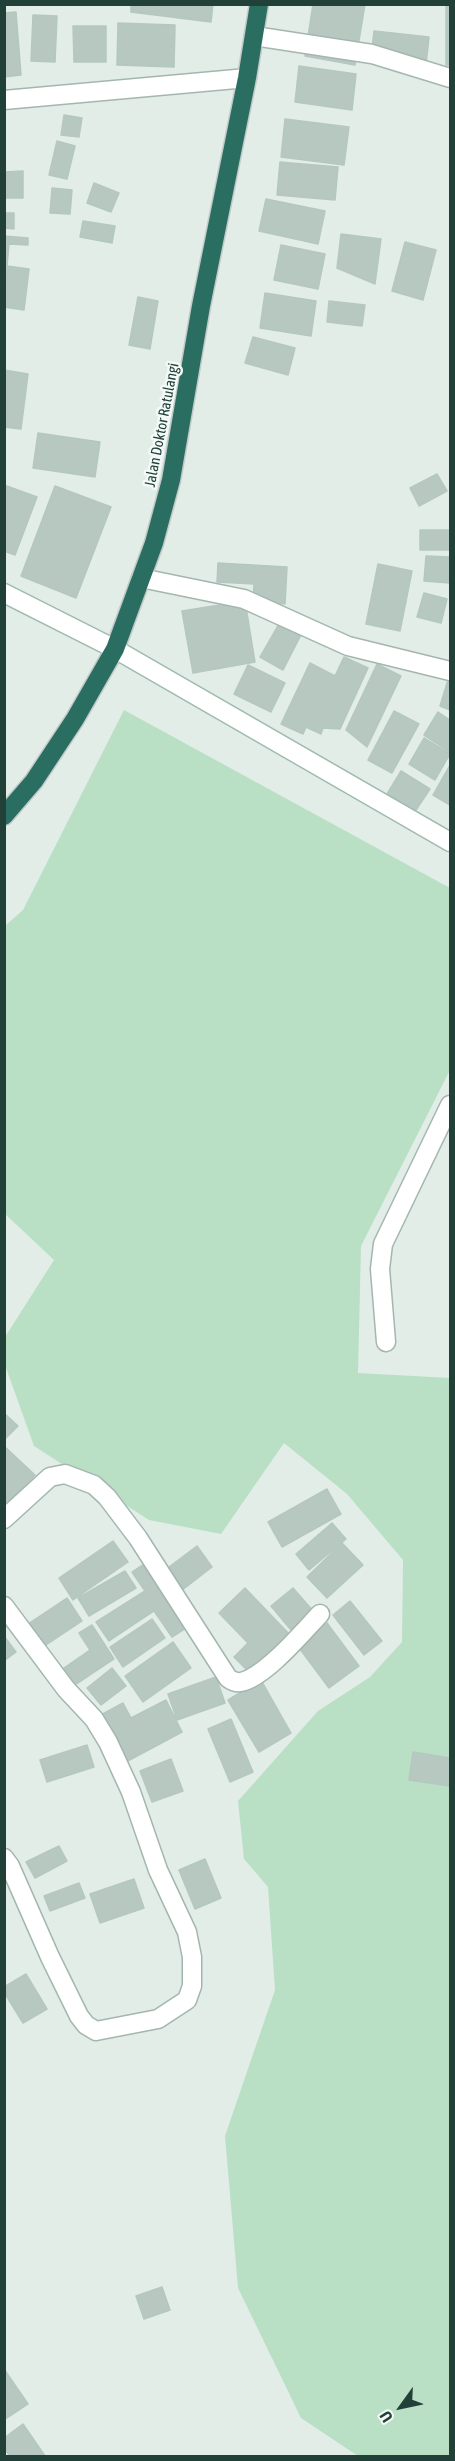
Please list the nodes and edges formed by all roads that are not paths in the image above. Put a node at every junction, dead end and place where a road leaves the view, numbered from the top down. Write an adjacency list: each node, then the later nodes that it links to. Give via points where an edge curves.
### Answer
1 (259, 4): 2 (highway, Jalan Doktor Ratulangi)
2 (254, 36): 3 (highway, Jalan Doktor Ratulangi); 4 (street, via 372,54)
3 (247, 78): 5 (street); 6 (highway, Jalan Doktor Ratulangi, via 171,480)
4 (450, 78)
5 (4, 100)
6 (141, 578): 8 (highway, Jalan Doktor Ratulangi); 9 (street, via 244,599 348,646)
7 (4, 593): 8 (street)
8 (115, 649): 10 (highway, Jalan Doktor Ratulangi, via 46,763); 11 (street)
9 (450, 671)
10 (4, 816)
11 (450, 842)
12 (450, 1105): 13 (street, via 383,1244 380,1269)
13 (386, 1342)
14 (4, 1519): 16 (street, via 51,1477 65,1474 94,1485 138,1538 228,1678 235,1682 254,1677)
15 (4, 1606): 17 (street, via 101,1729 127,1782 158,1870 187,1932 192,1957 192,1986 187,2000 158,2019 96,2031 86,2025)
16 (320, 1614)
17 (4, 1858)

